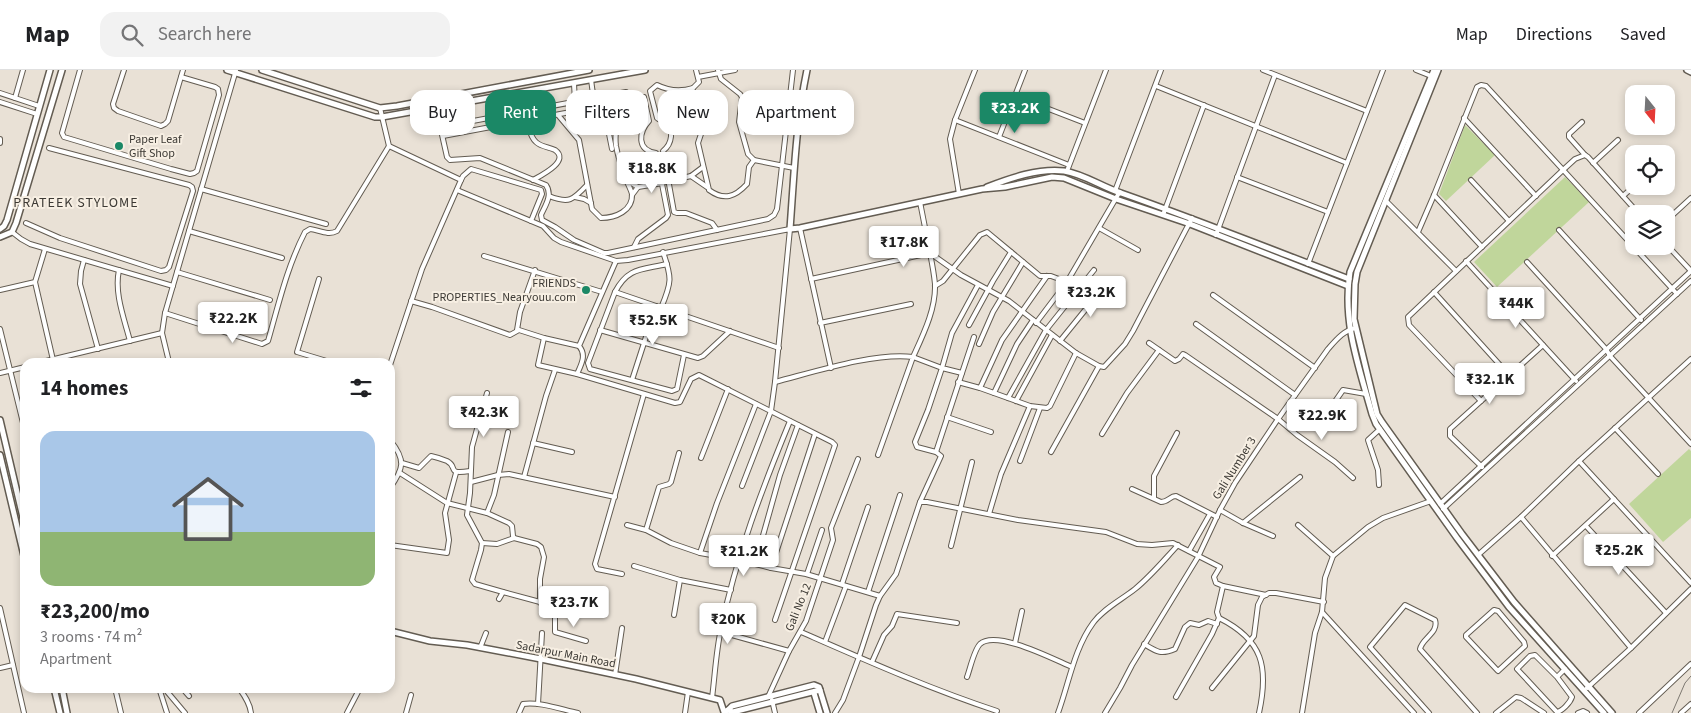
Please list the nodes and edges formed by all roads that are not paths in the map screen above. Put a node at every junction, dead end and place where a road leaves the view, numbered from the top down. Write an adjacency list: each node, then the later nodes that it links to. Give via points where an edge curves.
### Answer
1 (23, 70): 41 (street)
2 (50, 70): 45 (street)
3 (62, 70): 125 (street)
4 (80, 70): 30 (street, via 62,133 64,137 194,174 219,95 215,87)
5 (124, 70): 30 (street, via 114,108 160,126 168,121)
6 (184, 70): 30 (street)
7 (227, 70): 25 (street)
8 (262, 70): 46 (street)
9 (589, 70): 46 (street)
10 (645, 70): 32 (street)
11 (696, 70): 31 (street)
12 (735, 70): 26 (street)
13 (793, 70): 38 (street)
14 (807, 70): 77 (street)
15 (975, 70): 54 (street)
16 (1025, 70): 40 (street)
17 (1106, 70): 56 (street)
18 (1162, 70): 34 (street)
19 (1263, 70): 28 (street)
20 (1383, 70): 47 (street)
21 (1416, 70): 29 (street)
22 (1434, 70): 29 (street)
23 (1438, 70): 104 (street)
24 (1686, 70): 27 (street)
25 (235, 71): 52 (street); 91 (street)
26 (718, 72): 31 (street); 71 (street, via 721,79 742,97 739,122 748,154)
27 (1691, 72)
28 (1275, 75): 47 (street); 57 (street)
29 (1431, 76): 156 (street)
30 (181, 77)
31 (698, 77): 35 (street, via 699,82)
32 (591, 80): 33 (street); 37 (street)
33 (574, 84): 36 (street); 42 (street)
34 (1156, 86): 44 (street); 94 (street)
35 (693, 88): 76 (street, via 686,104 699,125 698,143); 86 (street, via 675,91 657,85 650,92 656,118 671,131 671,140 663,151)
36 (574, 90)
37 (593, 90)
38 (791, 90)
39 (0, 93): 41 (street)
40 (1015, 96): 56 (street); 65 (street)
41 (15, 98): 45 (street)
42 (475, 101)
43 (0, 102): 50 (street)
44 (1204, 105): 57 (street); 108 (street)
45 (39, 106): 50 (street)
46 (380, 108): 52 (street)
47 (1367, 111): 72 (street)
48 (410, 112): 52 (street)
49 (566, 113): 51 (street)
50 (37, 114): 120 (street, via 7,220)
51 (558, 114): 88 (street, via 579,140)
52 (382, 117): 67 (street)
53 (1464, 118): 78 (street, via 1477,87 1486,86); 97 (street); 99 (street)
54 (955, 120): 65 (street); 95 (street, via 950,139)
55 (1582, 122): 70 (street, via 1569,134)
56 (1085, 123): 75 (street)
57 (1256, 126): 72 (street); 81 (street)
58 (485, 128): 64 (street)
59 (532, 135): 83 (street, via 536,142 555,150 559,160 549,171)
60 (609, 135): 69 (street)
61 (616, 135): 84 (street)
62 (641, 135): 87 (street, via 642,143 656,153)
63 (786, 135): 74 (street)
64 (443, 136): 83 (street, via 450,160 480,158)
65 (999, 137): 75 (street)
66 (1618, 140): 73 (street)
67 (389, 146): 82 (street); 179 (street, via 337,231 328,233 310,229 305,232 284,281 266,343)
68 (49, 148): 115 (street, via 189,185 193,191 166,270 160,271 60,238)
69 (612, 149)
70 (1585, 155): 73 (street); 78 (street)
71 (754, 160): 74 (street); 90 (street, via 749,167 747,184 732,196 711,192)
72 (1347, 163): 109 (street)
73 (1593, 163): 100 (street)
74 (782, 165): 77 (street); 122 (street, via 774,215)
75 (1069, 165): 79 (street)
76 (703, 167): 80 (street); 90 (street)
77 (794, 168): 121 (street)
78 (1563, 170): 99 (street); 165 (street)
79 (1067, 172): 92 (street, via 1034,173); 94 (street)
80 (691, 176): 86 (street); 90 (street)
81 (1238, 177): 109 (street); 119 (street)
82 (461, 180): 93 (street); 112 (street, via 471,169 541,190)
83 (533, 180): 98 (street, via 546,186)
84 (626, 180): 89 (street); 96 (street)
85 (1470, 180): 114 (street)
86 (669, 182): 122 (street, via 675,213 686,213 712,223)
87 (663, 183): 89 (street); 130 (street, via 668,215 638,239)
88 (587, 185): 101 (street); 106 (street)
89 (638, 186): 96 (street)
90 (707, 186)
91 (201, 188): 116 (street); 124 (street)
92 (982, 189): 95 (street); 103 (street, via 1052,177 1064,178)
93 (457, 190): 112 (street); 175 (street)
94 (1117, 192): 103 (street); 108 (street)
95 (959, 194): 105 (street)
96 (632, 195): 106 (street, via 629,206 620,215 609,218 597,215)
97 (1434, 195): 126 (street); 129 (street)
98 (549, 196): 101 (street, via 565,201); 130 (street, via 541,218 567,236 604,253)
99 (1536, 196): 114 (street)
100 (1623, 196): 107 (street)
101 (575, 197): 106 (street)
102 (1691, 198): 110 (street)
103 (1116, 199): 111 (street); 118 (street)
104 (1386, 201): 126 (street); 186 (street, via 1357,272 1354,296)
105 (920, 202): 117 (street); 135 (street)
106 (591, 203)
107 (1631, 205)
108 (1166, 208): 111 (street); 113 (street)
109 (1328, 212): 145 (street)
110 (1675, 213)
111 (1163, 215): 113 (street)
112 (531, 221): 140 (street, via 561,242)
113 (1191, 221): 119 (street); 127 (street); 218 (street, via 1133,331 1106,366)
114 (1509, 221): 129 (street)
115 (26, 222)
116 (326, 224)
117 (800, 228): 121 (street); 155 (street)
118 (1099, 228): 132 (street); 159 (street)
119 (1218, 228): 127 (street); 145 (street)
120 (0, 229)
121 (790, 229): 133 (street); 204 (street)
122 (717, 230): 130 (street)
123 (1559, 230): 180 (street)
124 (189, 231): 138 (street); 152 (street)
125 (12, 232): 128 (street); 131 (street)
126 (1418, 232): 150 (street)
127 (1216, 235): 164 (street)
128 (0, 236)
129 (1482, 246): 141 (street)
130 (634, 247)
131 (45, 249): 139 (street); 158 (street)
132 (1138, 250)
133 (663, 252): 140 (street); 144 (street)
134 (1011, 252): 142 (street); 146 (street, via 990,234 983,233); 167 (street)
135 (930, 253): 146 (street); 155 (street); 163 (street)
136 (1675, 254): 151 (street)
137 (484, 256): 148 (street)
138 (282, 258)
139 (84, 260): 147 (street); 205 (street, via 80,284)
140 (616, 261): 168 (street)
141 (1466, 261): 150 (street); 202 (street)
142 (1023, 262): 153 (street, via 1040,276); 173 (street)
143 (1527, 262): 206 (street)
144 (667, 264): 169 (street, via 627,275); 177 (street, via 668,290)
145 (1308, 264): 156 (street)
146 (952, 269): 161 (street); 163 (street)
147 (119, 270): 162 (street); 197 (street, via 118,294)
148 (534, 270): 168 (street); 188 (street)
149 (1094, 270): 190 (street)
150 (1456, 271): 170 (street)
151 (1691, 271): 165 (street)
152 (177, 272): 162 (street); 174 (street)
153 (1047, 276): 159 (street); 178 (street)
154 (319, 279): 215 (street, via 297,352)
155 (811, 279): 182 (street)
156 (1349, 279): 164 (street)
157 (1691, 281): 172 (street)
158 (35, 282): 166 (street); 212 (street)
159 (1067, 282): 181 (street)
160 (1107, 282): 198 (street)
161 (978, 285): 167 (street); 222 (street, via 952,333)
162 (173, 286): 179 (street)
163 (935, 286): 211 (street, via 927,325)
164 (1348, 286): 191 (street)
165 (1672, 288): 172 (street); 180 (street)
166 (0, 290)
167 (988, 291): 173 (street); 185 (street)
168 (602, 292): 203 (street)
169 (615, 292): 177 (street); 189 (street)
170 (1434, 292): 229 (street); 245 (street, via 1408,317 1409,325)
171 (1213, 294): 223 (street)
172 (1677, 294): 184 (street)
173 (1001, 297): 178 (street); 201 (street)
174 (270, 300)
175 (411, 301): 188 (street, via 510,335); 216 (street)
176 (911, 304): 182 (street)
177 (658, 307): 192 (street); 199 (street)
178 (1021, 311): 181 (street); 235 (street, via 1002,340)
179 (165, 313): 193 (street)
180 (1640, 318): 184 (street); 206 (street)
181 (1034, 322): 190 (street); 238 (street, via 1017,344)
182 (820, 323): 221 (street)
183 (1196, 324): 241 (street)
184 (1644, 324): 210 (street)
185 (969, 325)
186 (1356, 328): 191 (street, Gali Number 3); 305 (street, via 1377,414)
187 (0, 329): 224 (street)
188 (517, 330): 196 (street)
189 (600, 330): 199 (street); 230 (street, via 588,367)
190 (1046, 330): 194 (street); 242 (street)
191 (1349, 330): 223 (street, Gali Number 3, via 1338,338); 240 (street)
192 (730, 331): 204 (street); 209 (street, via 703,356)
193 (162, 333): 197 (street); 214 (street)
194 (1052, 335): 198 (street); 244 (street)
195 (974, 337): 227 (street)
196 (544, 338): 203 (street); 225 (street, via 538,365)
197 (130, 341): 205 (street)
198 (1060, 341): 208 (street)
199 (644, 343): 209 (street); 230 (street)
200 (1149, 343): 207 (street)
201 (979, 344)
202 (1543, 345): 229 (street); 231 (street)
203 (579, 346): 228 (street, via 583,358)
204 (778, 348): 232 (street)
205 (98, 349): 213 (street)
206 (1606, 349): 210 (street); 231 (street)
207 (1159, 350): 252 (street, via 1175,361 1186,355); 264 (street)
208 (1076, 352): 218 (street); 249 (street, via 1050,406)
209 (684, 355): 230 (street, via 675,391)
210 (1610, 356): 234 (street); 243 (street)
211 (914, 357): 221 (street, via 884,357); 222 (street); 274 (street)
212 (54, 358)
213 (62, 358)
214 (169, 358)
215 (317, 358)
216 (392, 358)
217 (1689, 360): 219 (street); 243 (street)
218 (1099, 366): 271 (street)
219 (1691, 366)
220 (20, 368): 224 (street)
221 (830, 368): 232 (street)
222 (942, 368): 227 (street); 270 (street, via 915,442 918,447)
223 (1315, 368): 241 (street, Gali Number 3)
224 (10, 370): 226 (street); 248 (street)
225 (555, 370): 228 (street); 266 (street)
226 (0, 373)
227 (962, 373): 233 (street)
228 (577, 374): 239 (street)
229 (1509, 375): 245 (street)
230 (632, 380)
231 (1575, 380): 234 (street); 281 (street)
232 (775, 382): 250 (street)
233 (958, 382): 235 (street); 251 (street)
234 (1579, 384): 285 (street)
235 (980, 388): 238 (street)
236 (728, 389): 239 (street, via 699,375 692,379 680,402); 246 (street); 275 (street)
237 (487, 393): 284 (street, via 472,443)
238 (994, 393): 242 (street)
239 (644, 394): 299 (street)
240 (1366, 394): 256 (street, via 1343,390); 258 (street)
241 (1295, 395): 252 (street, Gali Number 3)
242 (1008, 398): 244 (street)
243 (1648, 398): 257 (street); 265 (street)
244 (1016, 401): 247 (street)
245 (1481, 401): 281 (street, via 1449,432)
246 (756, 404): 250 (street); 330 (street)
247 (1030, 406): 249 (street); 312 (street)
248 (20, 408)
249 (1040, 408): 277 (street)
250 (771, 411): 254 (street); 296 (street)
251 (947, 417): 260 (street); 270 (street)
252 (1278, 419): 292 (street); 310 (street, Gali Number 3)
253 (0, 420): 282 (street)
254 (790, 421): 255 (street); 335 (street)
255 (798, 425): 263 (street); 336 (street, via 780,475)
256 (1318, 426)
257 (1615, 428): 278 (street); 288 (street)
258 (1380, 429): 295 (street, via 1368,440 1378,470); 303 (street)
259 (508, 432): 289 (street)
260 (991, 432)
261 (1177, 433): 300 (street, via 1154,476)
262 (1691, 433): 265 (street)
263 (815, 434): 338 (street); 339 (street, via 832,442 835,448)
264 (1102, 434)
265 (1686, 438): 267 (street)
266 (533, 443): 269 (street); 290 (street)
267 (1691, 444)
268 (395, 446): 280 (street)
269 (572, 452)
270 (936, 452): 302 (street, via 941,459)
271 (1052, 452)
272 (679, 453): 320 (street, via 671,482 659,487)
273 (0, 455): 283 (street)
274 (878, 455)
275 (701, 458)
276 (858, 459): 342 (street, Gali No 12, via 831,528 833,540)
277 (1020, 461)
278 (1579, 461): 301 (street); 315 (street)
279 (972, 462): 309 (street)
280 (402, 463): 286 (street, via 419,468 429,456 433,456 447,462); 287 (street)
281 (1481, 466): 285 (street); 305 (street)
282 (11, 468): 283 (street); 306 (street)
283 (2, 470): 324 (street)
284 (470, 471): 286 (street); 294 (street)
285 (1486, 471): 305 (street)
286 (456, 472): 304 (street)
287 (400, 473): 293 (street); 304 (street)
288 (1658, 474)
289 (498, 475): 290 (street); 294 (street); 311 (street)
290 (524, 477): 299 (street)
291 (1300, 477): 316 (street)
292 (1353, 478)
293 (395, 480)
294 (470, 482): 308 (street)
295 (1379, 485)
296 (742, 486)
297 (1132, 489): 300 (street)
298 (900, 495): 350 (street)
299 (615, 497): 340 (street, via 595,566)
300 (1154, 498): 313 (street, via 1165,502 1176,496)
301 (1614, 498): 319 (street); 344 (street)
302 (920, 502): 309 (street); 352 (street, via 896,574)
303 (1431, 502): 305 (street); 332 (street, via 1382,518); 372 (street)
304 (447, 503): 308 (street); 327 (street, via 447,553)
305 (1440, 504): 331 (street)
306 (20, 505)
307 (868, 507): 345 (street)
308 (468, 508): 311 (street); 325 (street, via 470,522)
309 (961, 508): 312 (street); 328 (street)
310 (1220, 510): 314 (street, Gali Number 3); 316 (street)
311 (487, 513): 323 (street, via 512,526)
312 (988, 514): 326 (street, via 1106,532 1138,544 1167,542)
313 (1210, 514): 314 (street); 329 (street)
314 (1217, 517): 334 (street, Gali Number 3)
315 (1521, 517): 331 (street); 333 (street)
316 (1243, 523): 322 (street)
317 (627, 525): 320 (street)
318 (1298, 525): 332 (street)
319 (1586, 526): 333 (street); 359 (street)
320 (646, 530): 330 (street)
321 (822, 530): 341 (street)
322 (1273, 536)
323 (514, 538): 325 (street, via 497,544); 354 (street, via 537,544 543,551)
324 (20, 540)
325 (482, 543): 349 (street, via 473,582)
326 (1178, 545): 329 (street); 388 (street, via 1140,585 1093,622)
327 (395, 546)
328 (951, 546)
329 (1189, 551): 334 (street)
330 (700, 553): 335 (street)
331 (1478, 554): 394 (street)
332 (1333, 556): 355 (street, via 1325,578)
333 (1552, 556): 380 (street)
334 (1198, 557): 346 (street, via 1220,567 1214,578); 378 (street, Gali Number 3)
335 (739, 560): 336 (street); 347 (street)
336 (756, 564): 338 (street)
337 (634, 566): 343 (street)
338 (771, 568): 339 (street)
339 (792, 570): 341 (street); 362 (street)
340 (622, 574)
341 (807, 574): 342 (street)
342 (820, 578): 345 (street); 369 (street, Gali No 12)
343 (680, 580): 347 (street); 360 (street)
344 (1691, 583)
345 (844, 585): 350 (street); 375 (street)
346 (1223, 586): 351 (street); 361 (street, via 1217,612)
347 (731, 590): 368 (street)
348 (1691, 590): 359 (street)
349 (503, 592): 353 (street); 354 (street)
350 (868, 592): 352 (street)
351 (1266, 595): 355 (street, via 1276,592); 374 (street, via 1258,605 1256,630)
352 (880, 596): 382 (street)
353 (499, 600)
354 (540, 602): 373 (street, via 555,616 555,632)
355 (1324, 602): 358 (street)
356 (0, 608): 366 (street)
357 (1022, 612): 377 (street)
358 (1322, 612): 435 (street, via 1315,633); 436 (street)
359 (1666, 613): 380 (street)
360 (674, 615)
361 (1219, 618): 364 (street); 374 (street)
362 (774, 620)
363 (957, 623): 384 (street, via 897,614)
364 (1217, 624): 378 (street, via 1208,621 1199,625 1190,623 1184,627 1175,649 1165,653); 409 (street)
365 (622, 628): 390 (street)
366 (2, 630): 386 (street)
367 (395, 632): 379 (street, Sadarpur Main Road)
368 (720, 632): 381 (street); 410 (street)
369 (801, 632): 375 (street); 381 (street, Gali No 12)
370 (486, 633): 379 (street)
371 (542, 633): 383 (street)
372 (1533, 634): 376 (street); 389 (street)
373 (586, 641)
374 (1251, 641): 393 (street); 434 (street, via 1263,664 1263,696)
375 (825, 642): 382 (street)
376 (1524, 642): 376 (street, via 1524,649 1498,671 1466,635 1494,610)
377 (1014, 643): 388 (street); 391 (street, via 989,641 980,644)
378 (1144, 644): 433 (street, Gali Number 3)
379 (480, 648): 383 (street, Sadarpur Main Road)
380 (1631, 648): 394 (street)
381 (789, 651): 408 (street, Gali No 12)
382 (860, 657): 384 (street); 431 (street)
383 (541, 658): 390 (street, Sadarpur Main Road); 412 (street)
384 (872, 662): 414 (street, via 954,697)
385 (1691, 664): 445 (street)
386 (13, 665): 387 (street); 416 (street)
387 (0, 668)
388 (1072, 668): 432 (street)
389 (1565, 670): 392 (street); 394 (street)
390 (615, 674): 396 (street, Sadarpur Main Road)
391 (967, 677)
392 (1557, 677): 392 (street, via 1570,692 1572,700 1556,712 1517,669 1530,656 1536,655)
393 (1212, 688)
394 (1586, 689): 443 (street); 444 (street)
395 (820, 690): 405 (street); 408 (street, via 818,685 814,685); 430 (street)
396 (688, 692): 410 (street, Sadarpur Main Road); 427 (street)
397 (55, 693): 417 (street)
398 (63, 693): 418 (street)
399 (116, 693): 419 (street)
400 (161, 693): 420 (street)
401 (168, 693): 421 (street)
402 (186, 693): 407 (street)
403 (242, 693): 422 (street)
404 (357, 693): 423 (street)
405 (814, 693): 411 (street); 429 (street)
406 (411, 695): 424 (street)
407 (189, 696)
408 (769, 696): 411 (street); 415 (street, via 732,706)
409 (1176, 696)
410 (712, 698): 415 (street, via 720,700)
411 (772, 702): 415 (street); 428 (street)
412 (538, 704): 425 (street, via 523,704); 426 (street)
413 (1691, 704): 446 (street)
414 (997, 711)
415 (725, 712)
416 (24, 713)
417 (60, 713)
418 (67, 713)
419 (121, 713)
420 (167, 713)
421 (185, 713)
422 (251, 713)
423 (347, 713)
424 (406, 713)
425 (519, 713)
426 (578, 713)
427 (685, 713)
428 (775, 713)
429 (820, 713)
430 (827, 713)
431 (835, 713)
432 (1058, 713)
433 (1106, 713)
434 (1259, 713)
435 (1302, 713)
436 (1414, 713)
437 (1429, 713): 438 (street, via 1370,647 1405,605 1434,620 1435,629 1420,650)
438 (1477, 713)
439 (1496, 713): 440 (street, via 1516,697)
440 (1544, 713)
441 (1578, 713): 442 (street)
442 (1587, 713)
443 (1604, 713)
444 (1612, 713)
445 (1639, 713)
446 (1681, 713)

